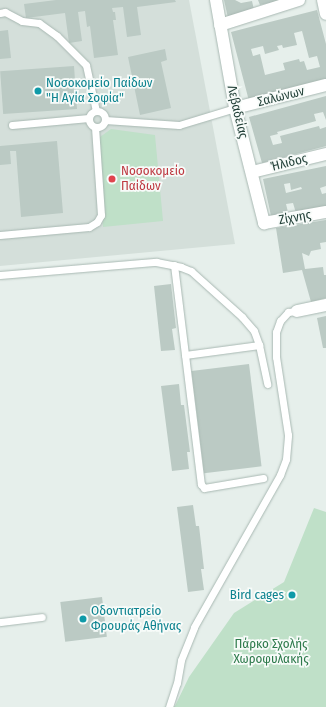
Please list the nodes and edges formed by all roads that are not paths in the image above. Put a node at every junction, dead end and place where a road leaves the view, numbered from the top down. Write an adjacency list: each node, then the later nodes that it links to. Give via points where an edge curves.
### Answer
1 (216, 0): 6 (street, Λεβαδείας)
2 (299, 0): 6 (street)
3 (323, 0): 5 (street)
4 (0, 13): 9 (lane, via 5,12 22,21 39,24 57,36 86,65)
5 (326, 14)
6 (220, 25): 8 (street, Λεβαδείας)
7 (326, 86): 8 (street, Σαλώνων)
8 (235, 108): 11 (lane, via 179,125); 15 (street, Λεβαδείας)
9 (96, 111): 10 (lane); 11 (lane, via 103,113)
10 (89, 118): 12 (lane); 13 (lane)
11 (105, 120): 13 (lane, via 102,126)
12 (12, 125)
13 (95, 127): 18 (lane, via 101,215 97,222 89,227)
14 (326, 154): 15 (street, Ήλιδος)
15 (252, 172): 17 (street, Λεβαδείας)
16 (326, 212): 17 (street, Ζίχνης)
17 (264, 223)
18 (0, 235)
19 (174, 265): 20 (lane, via 156,262); 23 (lane, via 191,271 242,317 254,332); 24 (lane)
20 (0, 275)
21 (326, 305): 22 (street)
22 (298, 311): 29 (lane, via 288,312 280,321 276,332 276,357 288,435 286,459 280,475 194,627 181,660 178,683)
23 (259, 345): 24 (lane); 25 (lane)
24 (185, 355): 26 (lane, via 201,484 204,488)
25 (267, 384)
26 (263, 478)
27 (42, 617): 28 (lane)
28 (0, 622)
29 (169, 707)

